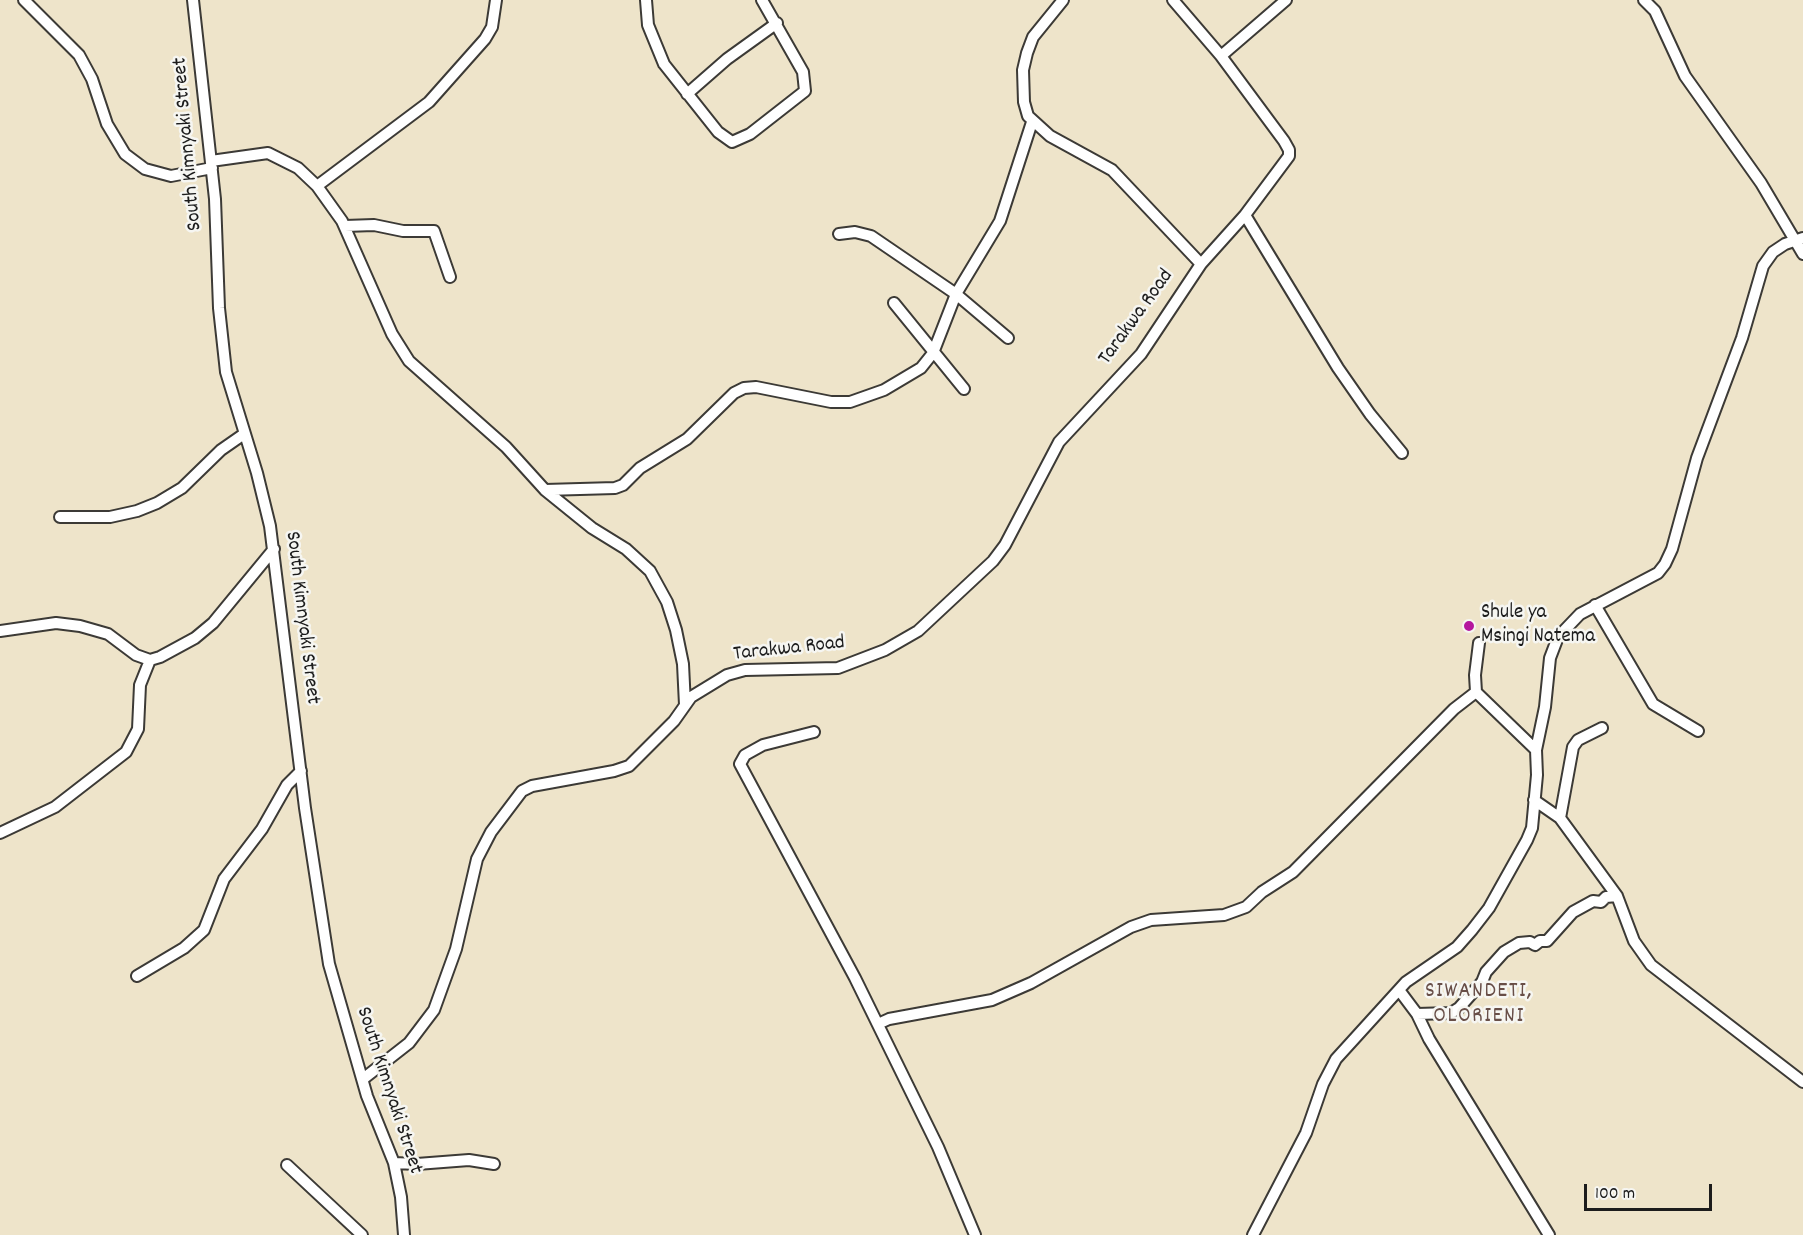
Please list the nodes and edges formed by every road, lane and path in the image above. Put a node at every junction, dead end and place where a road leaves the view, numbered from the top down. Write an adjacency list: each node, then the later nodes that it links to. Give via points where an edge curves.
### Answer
1 (24, 0): 14 (street, via 79,55 92,79 107,124 125,154 145,169 171,176)
2 (193, 0): 14 (street, South Kimnyaki Street)
3 (496, 0): 15 (street, via 492,27 485,39 429,102)
4 (646, 0): 12 (street, via 655,46)
5 (762, 0): 10 (street)
6 (1063, 0): 13 (street, via 1034,37 1023,70 1024,102)
7 (1173, 0): 11 (street, Tarakwa Road)
8 (1286, 0): 11 (street)
9 (1644, 0): 19 (street, via 1659,19 1685,76)
10 (777, 23): 12 (street); 12 (street, via 803,72 806,84 802,95 750,134 732,141 718,132)
11 (1221, 56): 16 (street, Tarakwa Road, via 1289,150 1285,164)
12 (687, 94)
13 (1032, 122): 21 (street, via 1113,170); 23 (street, via 1000,221)
14 (212, 165): 15 (street, via 268,153 298,168); 28 (street, South Kimnyaki Street, via 222,346)
15 (316, 186): 17 (street)
16 (1245, 215): 21 (street, Tarakwa Road); 29 (street, via 1338,369)
17 (345, 226): 22 (street, via 434,231); 30 (street, via 392,334 409,361 506,447)
18 (839, 234): 23 (street, via 871,236)
19 (1800, 240): 20 (street); 33 (street, via 1773,252 1758,278 1742,338 1697,458 1665,564 1658,573)
20 (1803, 254)
21 (1201, 264): 38 (street, Tarakwa Road, via 1141,354 1059,442 993,561 937,615 918,631 861,661 827,669 745,670 700,689)
22 (450, 277)
23 (956, 294): 25 (street); 26 (street)
24 (894, 303): 26 (street)
25 (1008, 338)
26 (933, 353): 27 (street); 30 (street, via 921,368 903,380 850,402 744,388 687,439 640,468 623,485)
27 (964, 388)
28 (244, 434): 31 (street, via 221,450 182,488 157,503 110,517); 32 (street, South Kimnyaki Street, via 265,502)
29 (1402, 453)
30 (545, 490): 38 (street, via 592,528 626,549 650,572 667,602 676,630)
31 (60, 517)
32 (274, 549): 36 (street, via 213,623 195,638); 43 (street, South Kimnyaki Street)
33 (1594, 605): 40 (street, via 1653,704); 42 (street, via 1558,637 1550,658)
34 (0, 632): 36 (street, via 56,623 80,626 108,634 136,655)
35 (1479, 643): 37 (street)
36 (150, 660): 46 (street, via 140,684 138,729 126,752 55,807)
37 (1476, 692): 42 (street); 51 (street, via 1454,709 1293,872 1246,907 1224,915 1151,920 992,1000)
38 (685, 705): 52 (street, Tarakwa Road, via 629,766 532,786 514,798 477,859 456,949 434,1010 409,1044)
39 (1602, 728): 45 (street, via 1573,747)
40 (1698, 731)
41 (814, 732): 51 (street, via 763,745 744,755 740,764 828,923)
42 (1536, 750): 44 (street)
43 (301, 771): 48 (street, via 287,785 224,879 204,930 184,948); 52 (street, South Kimnyaki Street, via 329,964)
44 (1534, 800): 45 (street); 49 (street, via 1532,828 1489,908 1457,947)
45 (1560, 818): 47 (street)
46 (0, 833)
47 (1617, 896): 50 (street, via 1593,901 1573,912 1547,941 1535,945 1519,943 1504,952 1482,982 1451,1013); 53 (street, via 1634,941 1651,965)
48 (137, 976)
49 (1399, 990): 50 (street); 60 (street, via 1336,1059 1306,1133)
50 (1417, 1014): 61 (street)
51 (878, 1024): 59 (street, via 938,1147)
52 (363, 1079): 54 (street, South Kimnyaki Street)
53 (1803, 1082)
54 (394, 1163): 55 (street, via 469,1160); 58 (street, South Kimnyaki Street)
55 (494, 1164)
56 (287, 1165): 57 (street)
57 (362, 1235)
58 (404, 1235)
59 (975, 1235)
60 (1253, 1235)
61 (1549, 1235)

